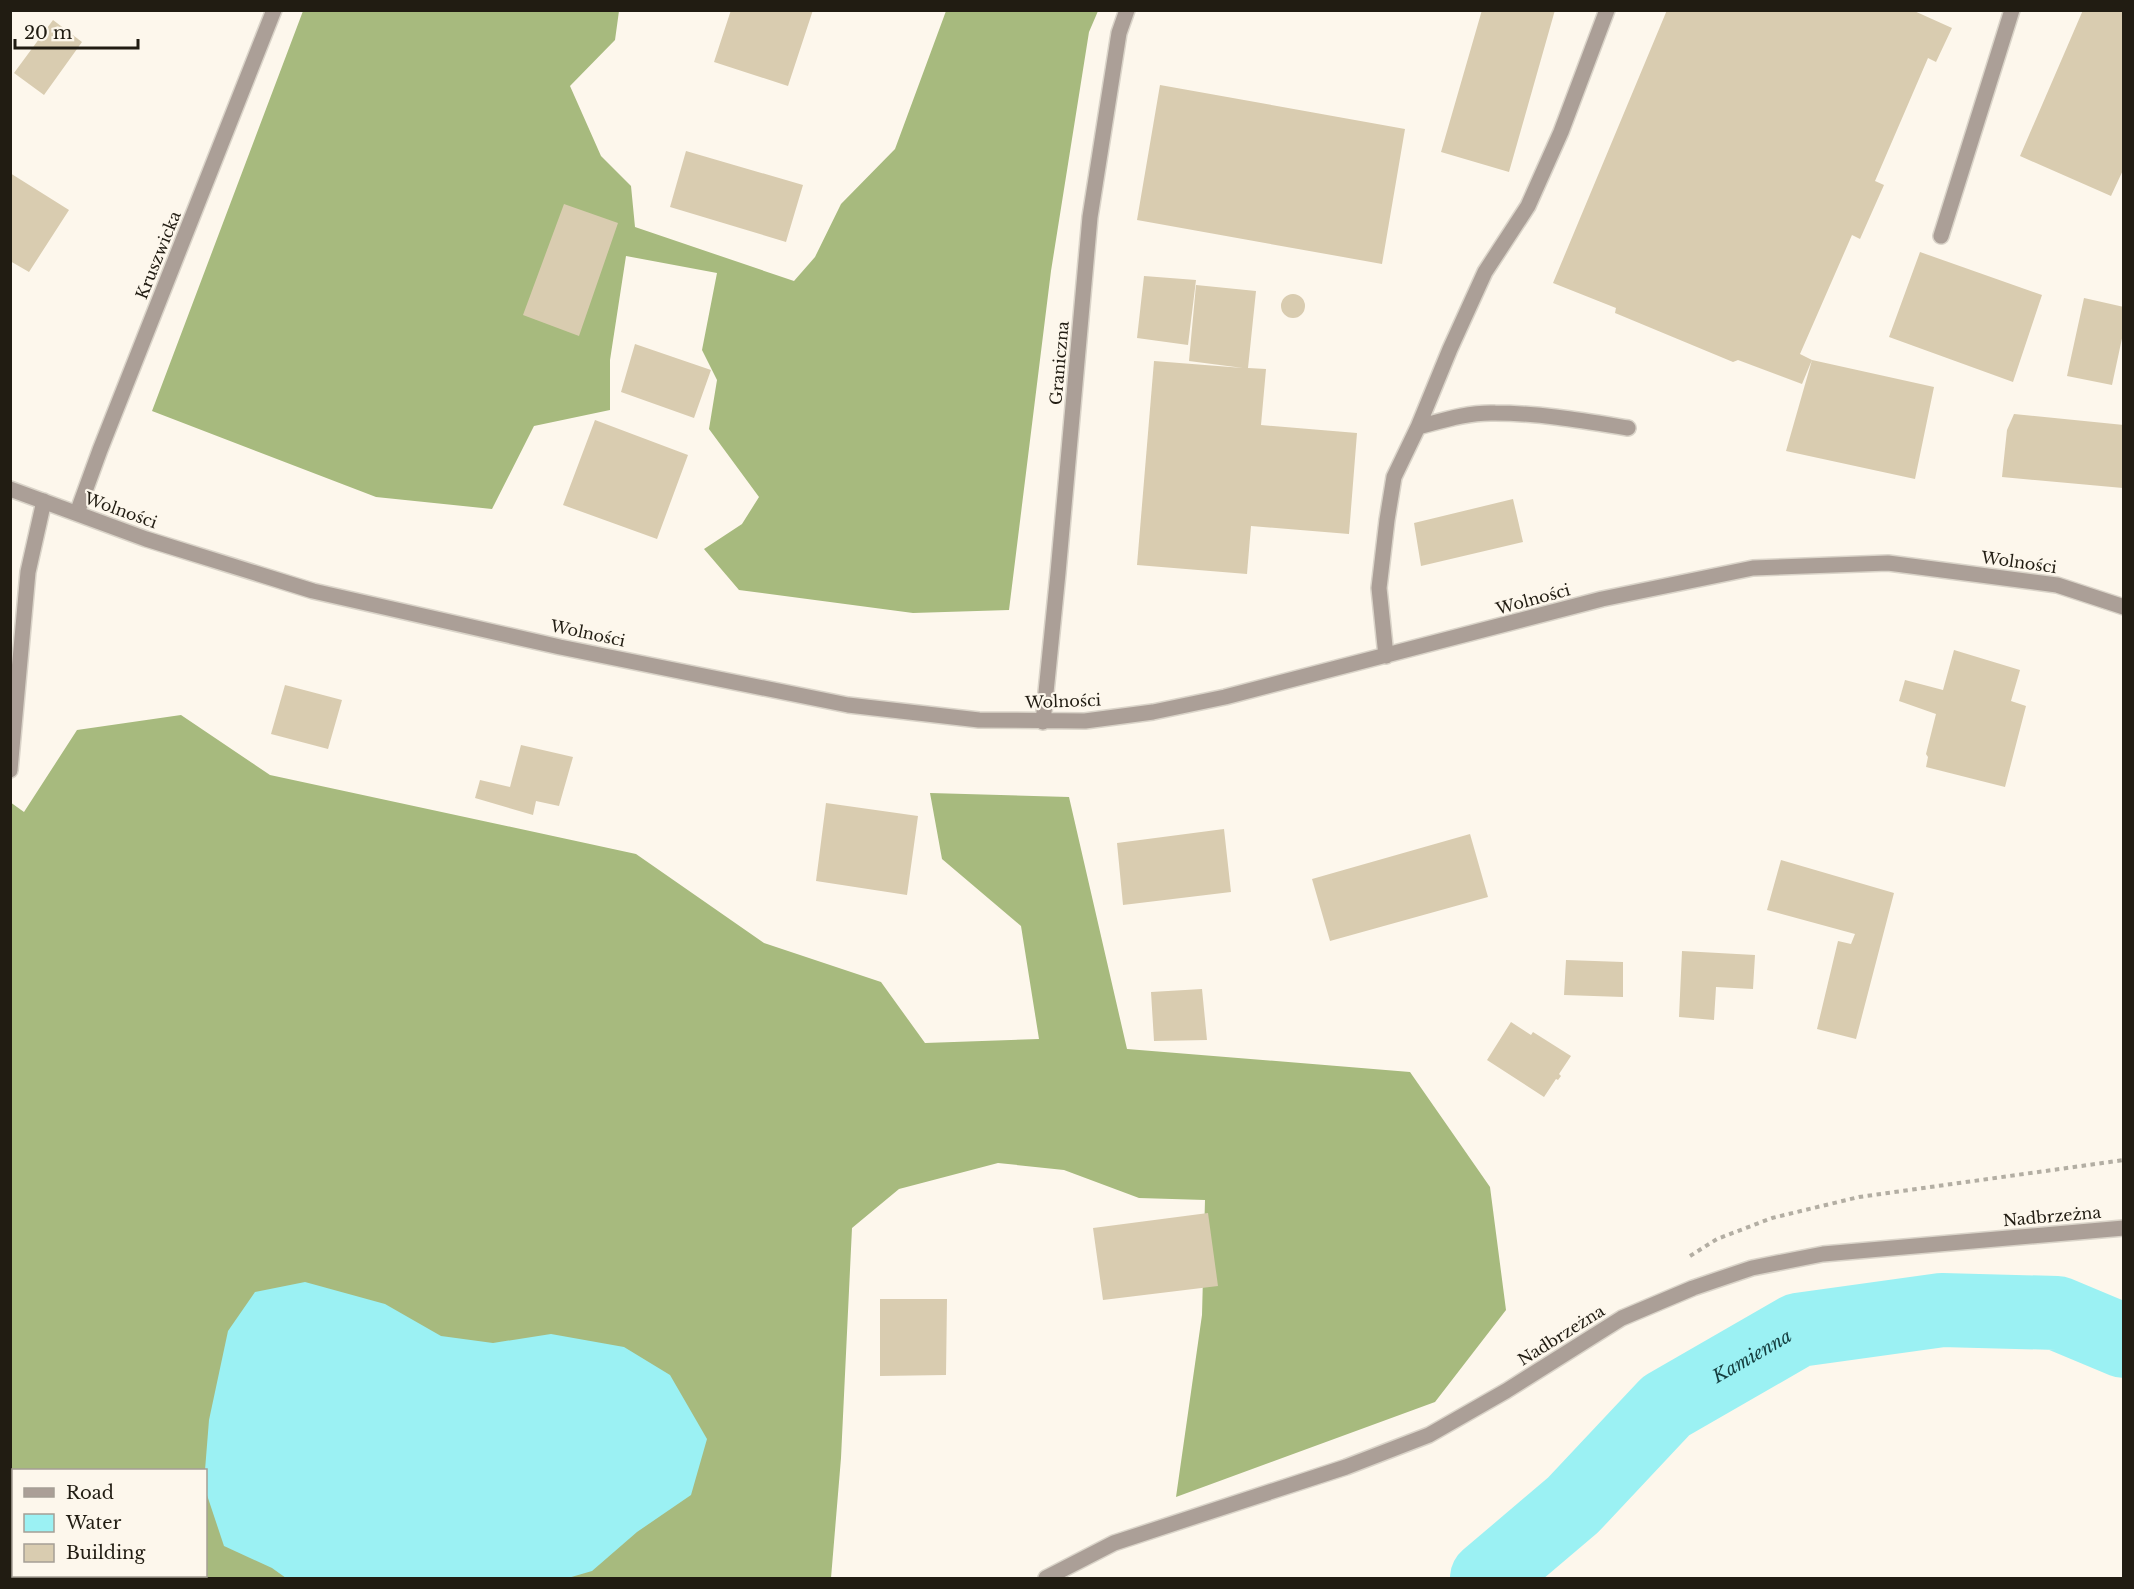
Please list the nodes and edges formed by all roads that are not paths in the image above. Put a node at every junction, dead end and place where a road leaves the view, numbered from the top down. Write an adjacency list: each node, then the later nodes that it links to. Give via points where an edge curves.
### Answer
1 (274, 10): 10 (street, Kruszwicka)
2 (1127, 10): 13 (street, Graniczna, via 1119,33 1090,217)
3 (1607, 10): 6 (street, via 1528,206 1485,272)
4 (2012, 10): 5 (street)
5 (1941, 236)
6 (1418, 427): 7 (street, via 1458,416 1494,412); 12 (street, via 1394,477 1387,520 1379,588)
7 (1628, 428)
8 (10, 489): 9 (street, Wolności)
9 (44, 501): 10 (street, Wolności); 14 (street, via 28,572)
10 (76, 513): 13 (street, Wolności, via 313,591 561,646 848,705 979,720)
11 (2124, 607): 12 (street, Wolności, via 2057,585 1888,563 1753,568 1602,599)
12 (1386, 656): 13 (street, Wolności, via 1153,712)
13 (1043, 722)
14 (10, 770)
15 (2124, 1228): 16 (street, Nadbrzeżna, via 1823,1254 1752,1268 1622,1318 1429,1435 1346,1467 1114,1543)
16 (1046, 1578)

